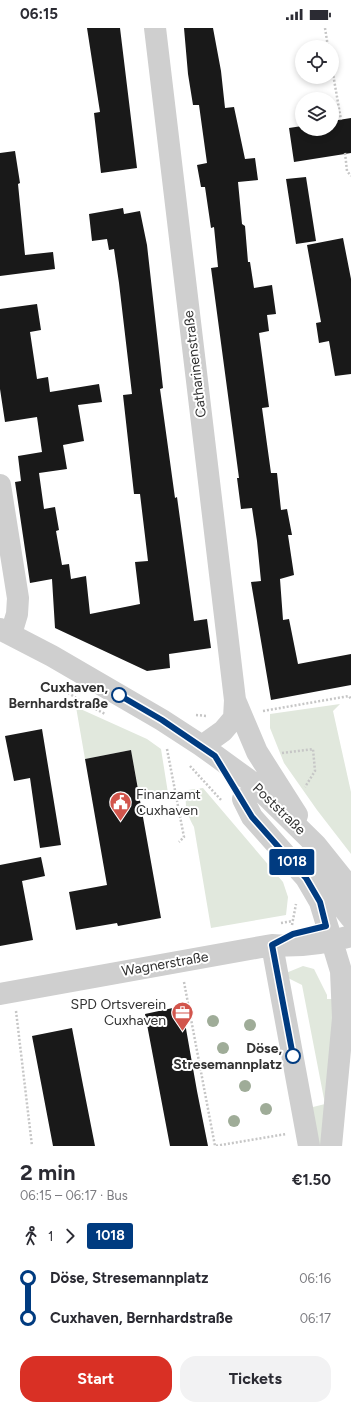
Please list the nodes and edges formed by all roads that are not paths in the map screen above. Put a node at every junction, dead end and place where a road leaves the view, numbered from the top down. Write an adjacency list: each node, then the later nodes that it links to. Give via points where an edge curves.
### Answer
1 (155, 28): 4 (street, Catharinenstraße)
2 (0, 485): 3 (street, via 18,598 16,614)
3 (5, 632): 5 (street, Poststraße, via 106,687)
4 (235, 700): 5 (street, Catharinenstraße, via 234,718); 7 (street, Catharinenstraße, via 257,752)
5 (208, 751): 6 (street, Poststraße); 7 (street, Poststraße, via 253,784)
6 (242, 799): 9 (street, Poststraße, via 299,853); 10 (street, via 252,817 306,878)
7 (316, 845): 8 (street, Poststraße)
8 (351, 889)
9 (351, 919): 10 (street, Wagnerstraße)
10 (336, 935): 11 (street, Wagnerstraße, via 296,946); 15 (street, via 343,1018)
11 (272, 945): 12 (street, Wagnerstraße); 14 (street)
12 (0, 994)
13 (351, 1076): 16 (street)
14 (309, 1146)
15 (331, 1146)
16 (341, 1146)

